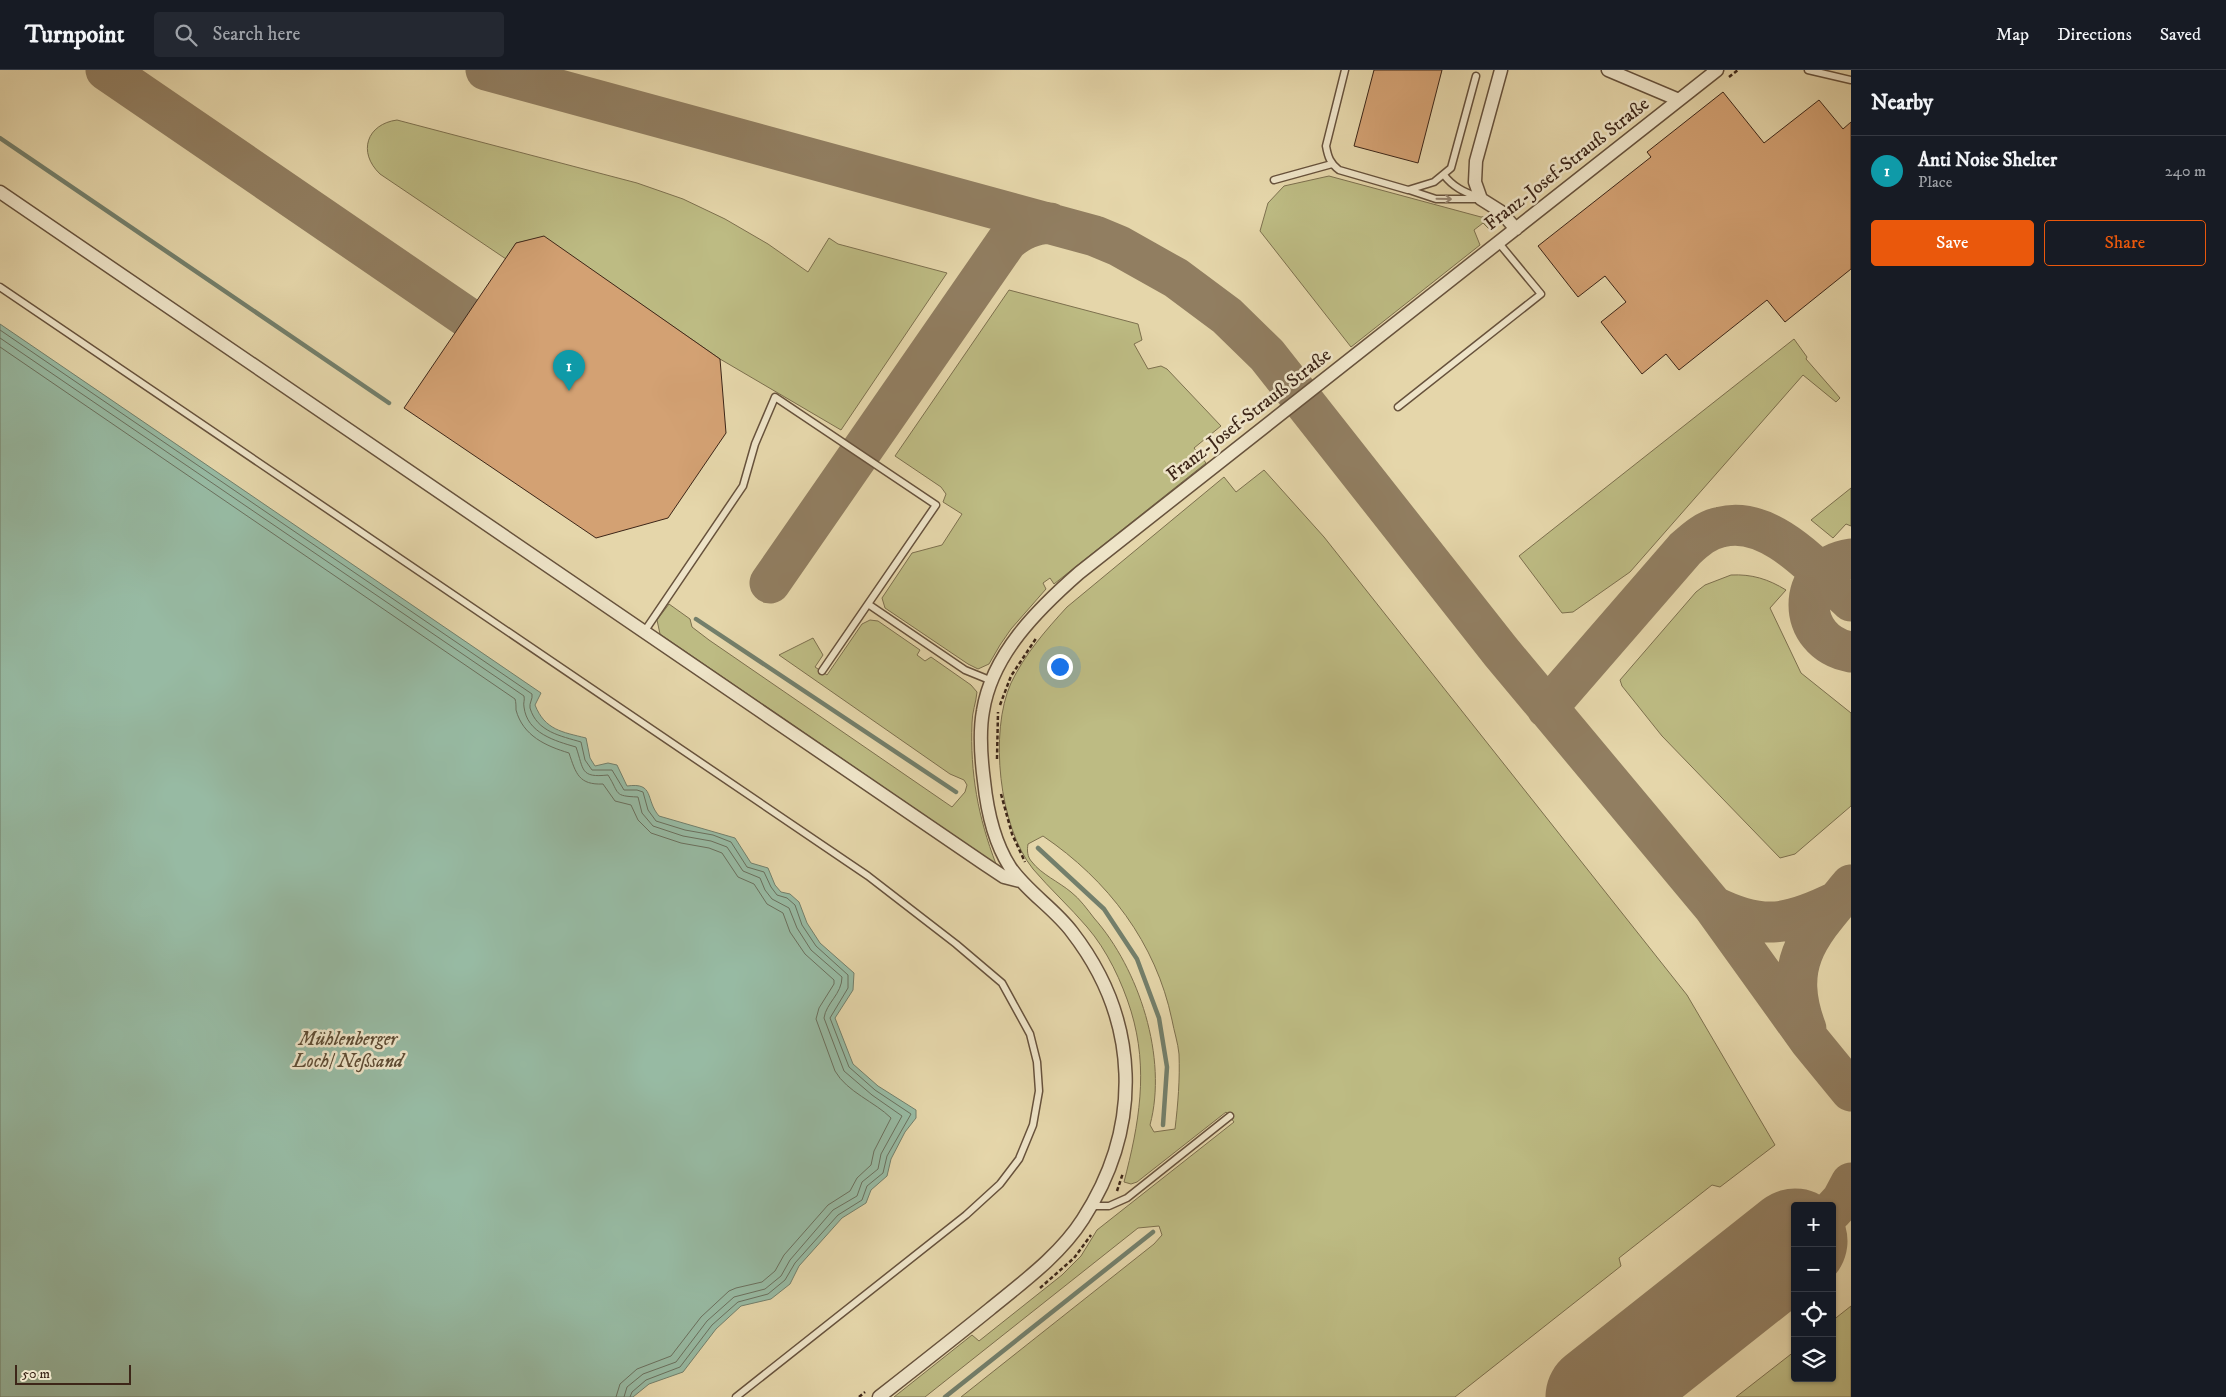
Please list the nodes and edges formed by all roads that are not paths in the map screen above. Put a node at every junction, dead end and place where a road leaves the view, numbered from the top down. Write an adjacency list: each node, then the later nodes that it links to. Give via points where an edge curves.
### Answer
1 (1345, 70): 9 (lane, via 1326,146)
2 (1501, 70): 14 (street, via 1476,162 1475,182)
3 (1608, 70): 8 (street)
4 (1717, 70): 8 (street, Franz-Josef-Strauß Straße)
5 (1808, 70): 7 (lane)
6 (1476, 76): 10 (lane, via 1451,168)
7 (1851, 80)
8 (1679, 100): 15 (street, Franz-Josef-Strauß Straße)
9 (1332, 164): 11 (lane); 12 (lane, via 1339,170)
10 (1444, 175): 12 (lane, via 1434,182); 14 (lane, via 1459,189)
11 (1274, 180)
12 (1408, 190): 14 (lane, one-way to 14, via 1436,199)
13 (0, 192): 20 (street)
14 (1481, 199): 15 (street, via 1500,211)
15 (1516, 229): 16 (street, Franz-Josef-Strauß Straße)
16 (1498, 242): 18 (lane, via 1541,294); 22 (street, Franz-Josef-Strauß Straße, via 1057,593 1012,644)
17 (0, 287): 26 (lane, via 868,876 1002,983 1030,1034 1037,1062 1039,1091 1032,1125 1019,1159 1000,1184 966,1216)
18 (1398, 408)
19 (868, 604): 20 (lane, via 936,505 775,397 742,486); 21 (lane); 22 (lane, via 965,670)
20 (644, 632): 23 (street, via 983,864 1004,877)
21 (822, 671)
22 (992, 681): 23 (street, Franz-Josef-Strauß Straße, via 981,725 986,800 1002,853)
23 (1020, 880): 25 (street, via 1059,917 1092,960 1107,991 1122,1041 1126,1092 1123,1123 1109,1172)
24 (1230, 1116): 25 (lane, via 1127,1198 1109,1206)
25 (1091, 1206): 27 (street, via 1071,1236 1024,1281)
26 (736, 1397)
27 (879, 1397)

